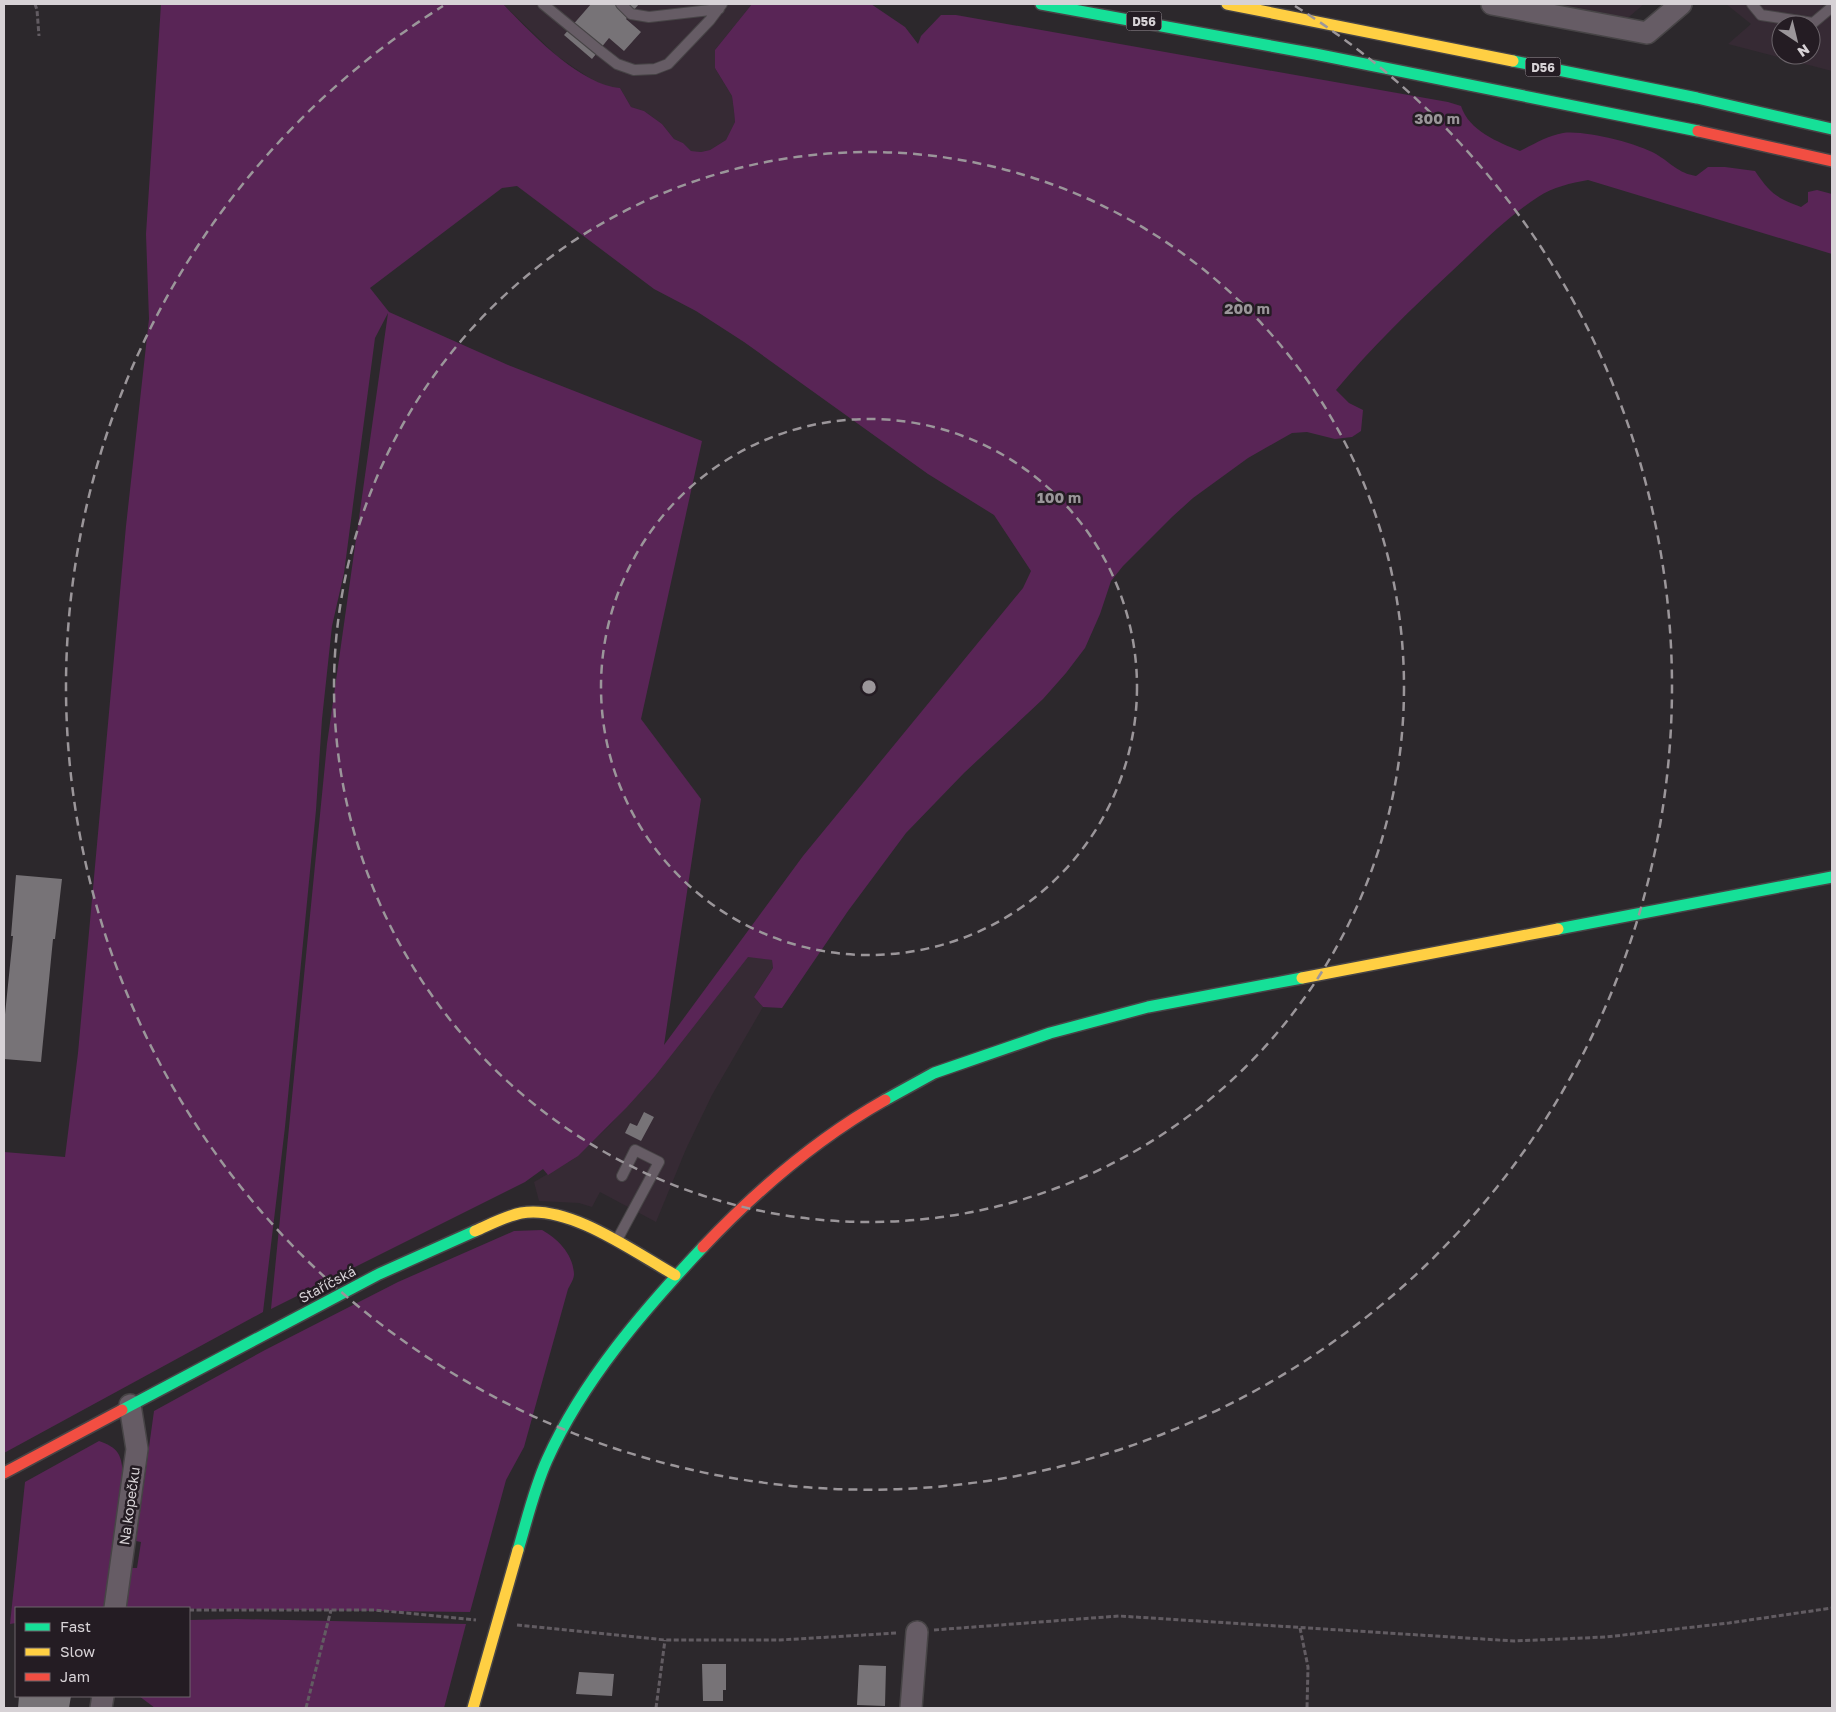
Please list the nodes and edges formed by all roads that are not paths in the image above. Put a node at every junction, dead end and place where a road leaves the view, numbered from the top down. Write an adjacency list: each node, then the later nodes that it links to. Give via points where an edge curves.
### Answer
1 (543, 4): 8 (lane, via 617,64 634,70 655,69 668,64)
2 (620, 4): 8 (lane, via 631,14 648,17)
3 (1041, 4): 11 (main road, D56, via 1246,39)
4 (1227, 4): 10 (main road, D56, via 1697,98)
5 (1492, 4): 6 (street, via 1647,33)
6 (1681, 4)
7 (1752, 4): 9 (lane, via 1761,15 1813,22)
8 (720, 6)
9 (1832, 7)
10 (1832, 129)
11 (1707, 132): 12 (main road, D56); 13 (main road)
12 (1832, 161)
13 (1814, 169)
14 (1832, 877): 17 (main road, via 1173,1002 1100,1018 1022,1041 929,1076 872,1109 805,1154 739,1211)
15 (622, 1176): 16 (lane, via 636,1150 659,1162)
16 (616, 1241): 17 (main road, Staříčská); 18 (main road, Staříčská, via 570,1218 544,1212 521,1214 491,1224 379,1274)
17 (675, 1274): 22 (main road, via 595,1377 540,1477)
18 (130, 1405): 19 (main road, Staříčská); 20 (street, Na kopečku, via 137,1449)
19 (4, 1473)
20 (115, 1607)
21 (917, 1632): 23 (street)
22 (472, 1708)
23 (911, 1708)

